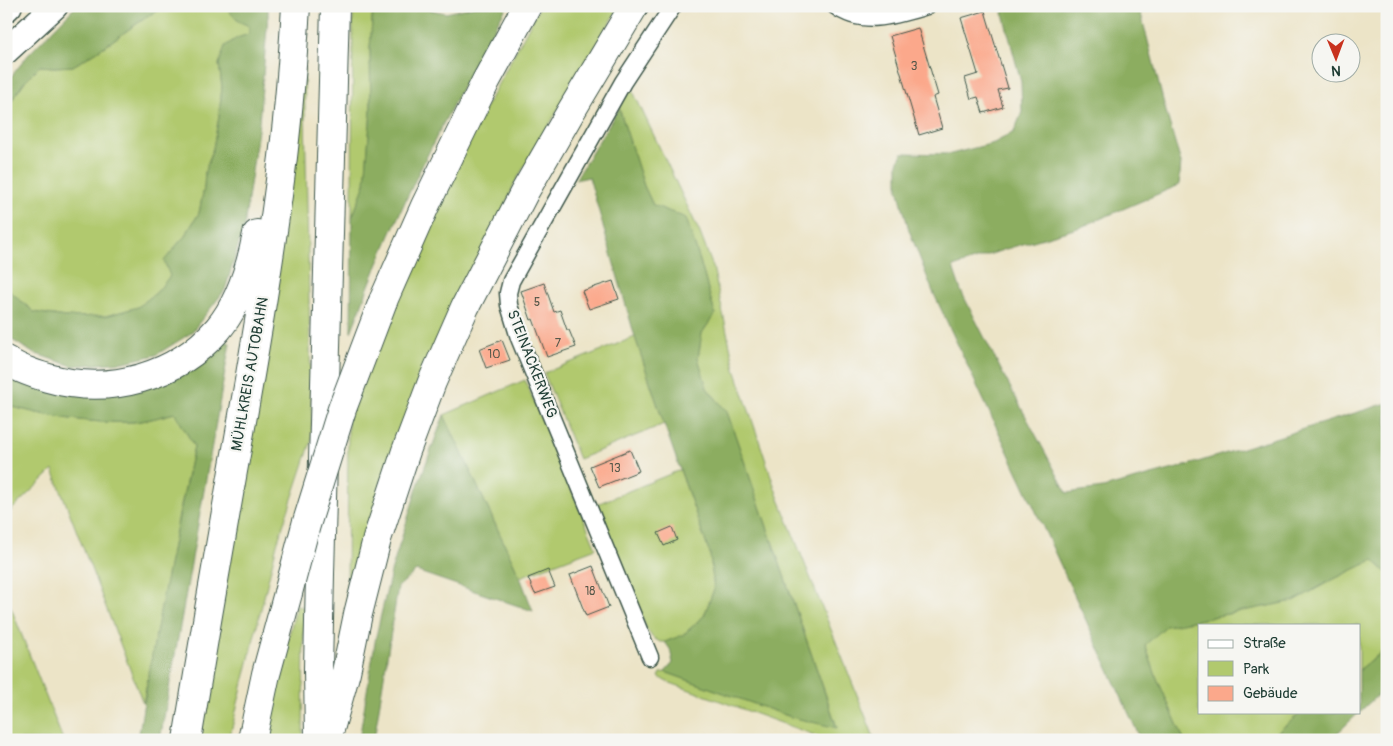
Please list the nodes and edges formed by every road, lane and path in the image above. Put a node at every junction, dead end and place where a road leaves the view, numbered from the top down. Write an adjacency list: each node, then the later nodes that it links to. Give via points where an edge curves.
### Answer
1 (55, 6): 10 (main road)
2 (279, 6): 11 (highway, via 276,66 254,251 239,294 219,327 193,353 159,373 106,386 56,381)
3 (296, 6): 13 (highway, MÜHLKREIS AUTOBAHN, via 284,156 272,239)
4 (335, 6): 15 (highway, via 319,612)
5 (527, 6): 14 (highway, bridge, via 425,206 383,301 342,409 306,525)
6 (634, 6): 16 (highway, via 524,193 465,308 432,382 377,539)
7 (673, 6): 12 (street, STEINACKERWEG, via 624,82 511,281 508,293 519,338)
8 (835, 6): 9 (street, via 852,16 870,18 898,15)
9 (927, 6)
10 (6, 52)
11 (6, 360)
12 (650, 657)
13 (187, 740)
14 (252, 740)
15 (319, 740)
16 (327, 740)

